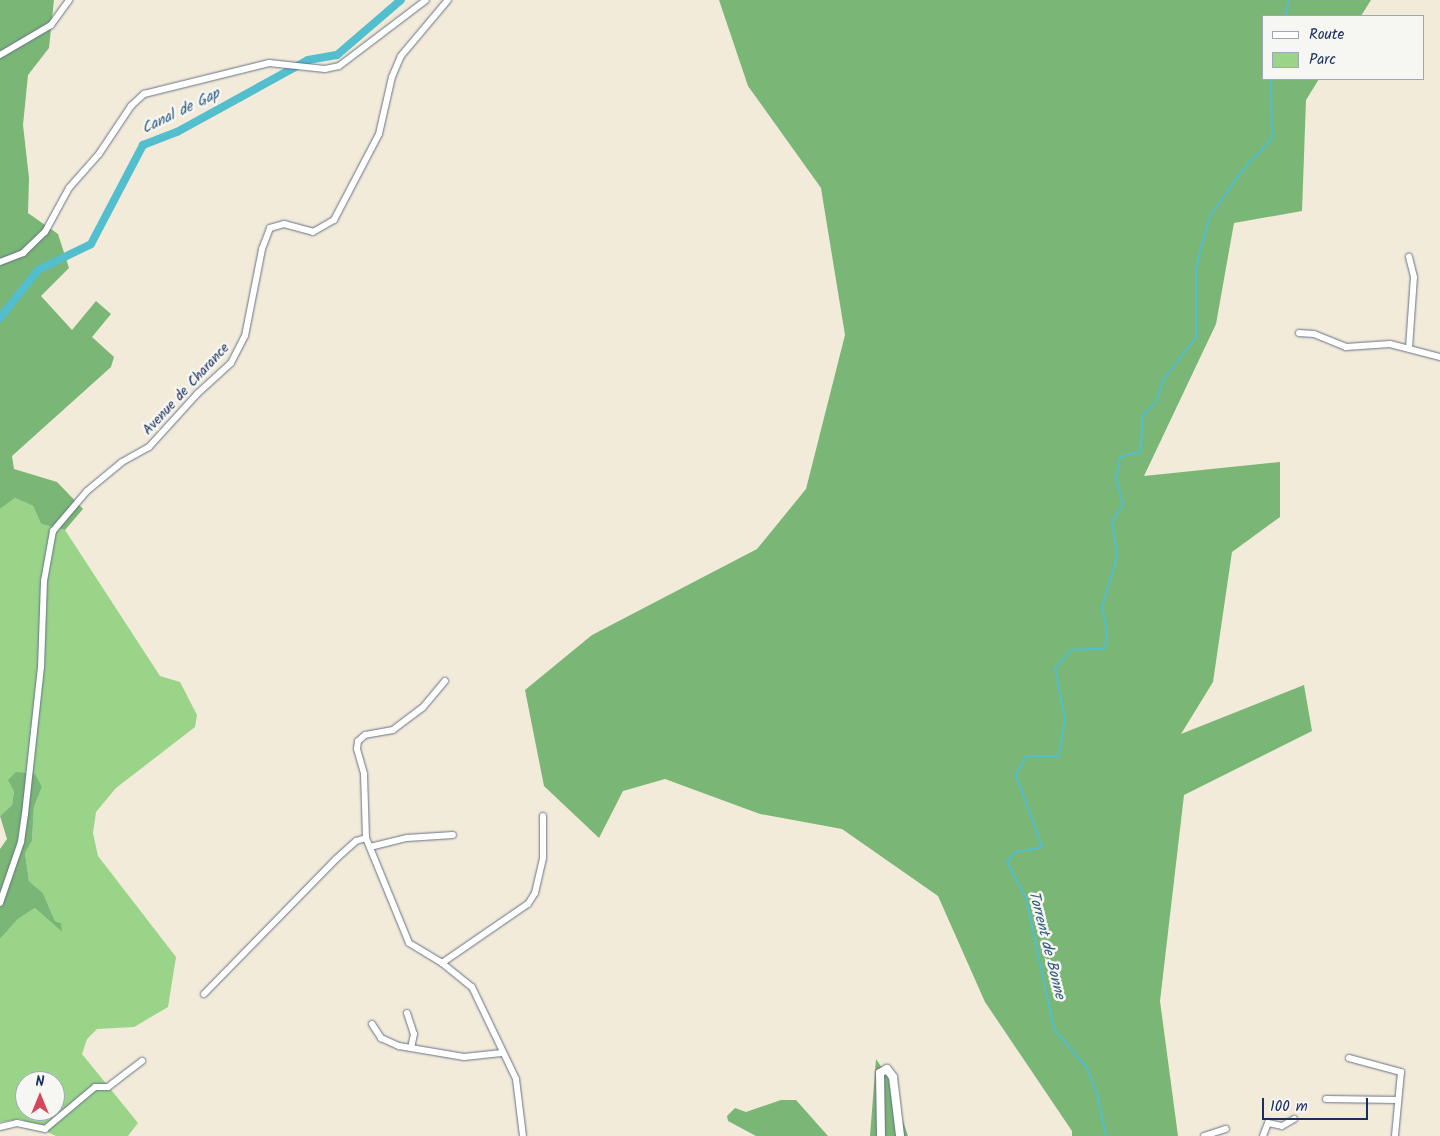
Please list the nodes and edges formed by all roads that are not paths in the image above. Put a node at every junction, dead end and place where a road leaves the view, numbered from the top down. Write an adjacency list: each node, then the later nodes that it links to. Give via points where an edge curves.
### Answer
1 (69, 0): 4 (street, via 51,25)
2 (426, 0): 6 (street, via 346,62 325,69 269,63 144,94 131,106 99,154 69,188 46,232 23,253)
3 (448, 0): 15 (street, Avenue de Charance, via 401,56 392,77 379,134 334,220 313,232 284,224 270,228 262,249 245,336 231,363 149,446 122,462 87,490 53,531 44,581 41,667 26,814 21,842)
4 (0, 55)
5 (1409, 257): 8 (street, via 1414,277)
6 (0, 262)
7 (1299, 333): 8 (street, via 1314,334 1346,347 1390,344)
8 (1408, 348): 9 (street)
9 (1440, 357)
10 (445, 681): 13 (street, via 422,708 393,730 365,735 358,741 365,780)
11 (543, 816): 16 (street, via 543,858 535,893 528,904)
12 (454, 835): 14 (street, via 407,838)
13 (366, 838): 14 (street); 17 (street, via 356,841 336,859)
14 (370, 846): 16 (street, via 409,943)
15 (0, 903)
16 (442, 962): 21 (street, via 472,987)
17 (204, 994)
18 (407, 1013): 20 (street, via 414,1034)
19 (372, 1024): 20 (street, via 381,1038)
20 (411, 1048): 21 (street, via 464,1056)
21 (502, 1052): 29 (street, via 519,1091)
22 (1349, 1058): 25 (street, via 1401,1072)
23 (142, 1061): 27 (street, via 108,1087 95,1087 44,1129 16,1123)
24 (1326, 1099): 25 (street)
25 (1398, 1100): 34 (street)
26 (1294, 1119): 33 (street, via 1282,1126 1268,1124)
27 (0, 1127)
28 (1226, 1129): 32 (street)
29 (523, 1136)
30 (881, 1136): 31 (street, via 880,1073 887,1069 893,1077)
31 (900, 1136)
32 (1204, 1136)
33 (1264, 1136)
34 (1395, 1136)

